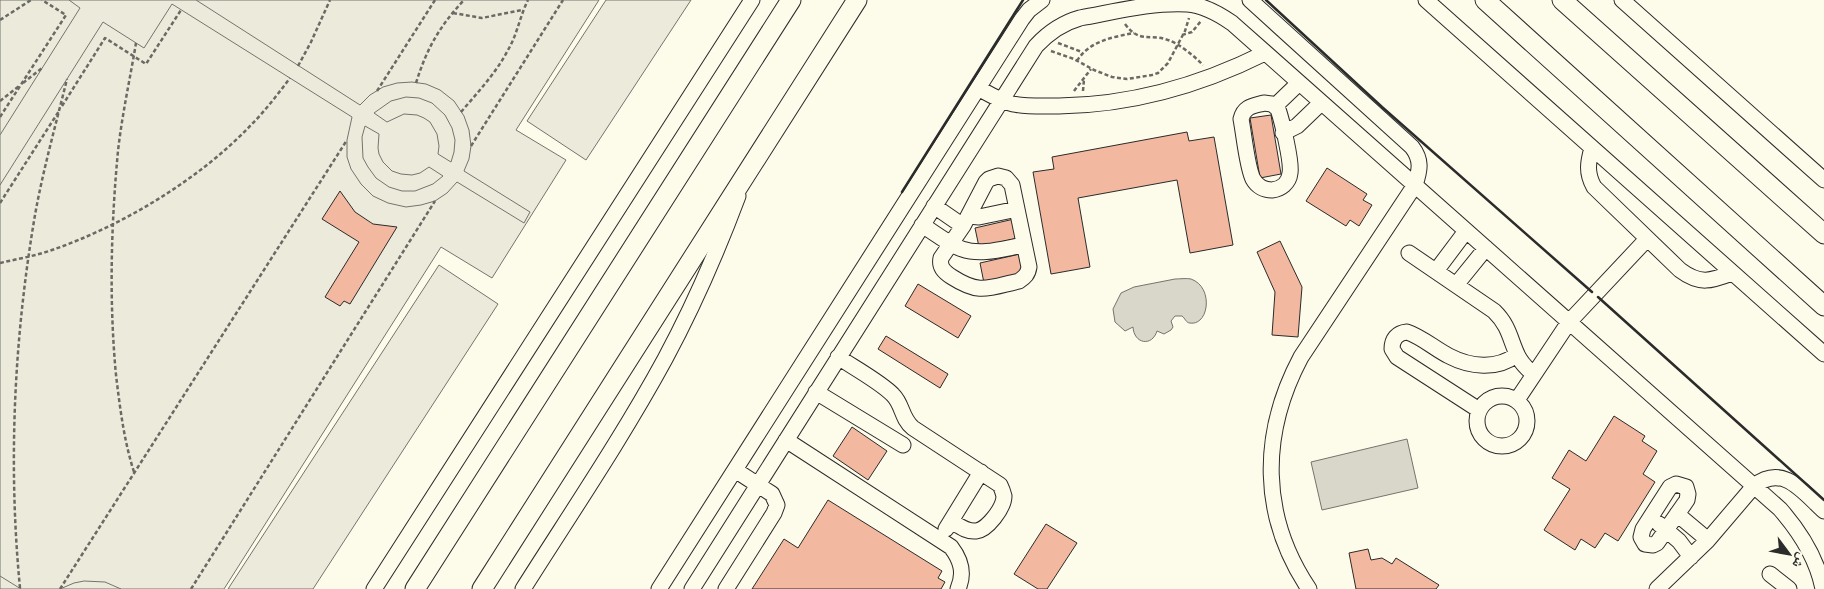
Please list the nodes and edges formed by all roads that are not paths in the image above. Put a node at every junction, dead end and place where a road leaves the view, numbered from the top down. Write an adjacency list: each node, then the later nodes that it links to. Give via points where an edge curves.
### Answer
1 (752, 0): 61 (street)
2 (791, 0): 62 (main road)
3 (1042, 0): 12 (street, via 1029,10)
4 (1250, 0): 20 (street, via 1412,147 1420,162)
5 (1426, 0): 17 (street)
6 (1485, 0): 35 (main road)
7 (1562, 0): 26 (main road)
8 (1622, 0): 19 (street)
9 (858, 3): 18 (main road)
10 (1265, 53): 11 (street); 13 (street, via 1210,77 1146,96 1063,106 1024,105); 13 (street, via 1232,23 1210,10 1187,4 1116,11 1070,21 1051,31 1039,42)
11 (1299, 83): 14 (street); 15 (street)
12 (978, 88): 13 (street); 46 (street)
13 (1000, 100): 21 (street)
14 (1321, 103): 16 (street, via 1297,126); 20 (street)
15 (1275, 106): 16 (street); 16 (street, via 1268,103 1257,105 1247,108 1241,116 1252,175 1257,185 1267,190 1278,189 1290,177)
16 (1283, 132)
17 (1592, 148): 27 (street, via 1588,168 1594,187); 33 (street)
18 (746, 173): 63 (main road); 64 (street, via 710,268 666,359)
19 (1824, 180)
20 (1415, 185): 25 (street); 68 (street, via 1300,357 1278,410 1271,448 1274,506 1284,543)
21 (934, 206): 23 (street); 24 (street)
22 (1017, 209): 23 (street); 23 (street, via 1012,185 1006,178 993,176 986,182); 29 (street)
23 (966, 221): 28 (street)
24 (922, 225): 28 (street); 39 (street)
25 (1466, 231): 30 (street); 32 (street)
26 (1824, 234)
27 (1647, 239): 33 (street, via 1692,278 1713,280); 36 (street)
28 (951, 243): 29 (street, via 968,251 980,252); 29 (street, via 941,258 943,270 965,285 983,289 1019,281 1026,275 1029,267)
29 (1024, 244)
30 (1486, 248): 34 (street); 36 (street)
31 (1409, 253): 32 (street)
32 (1436, 272): 34 (street)
33 (1732, 273): 37 (street)
34 (1456, 285): 38 (street, via 1501,317 1510,332)
35 (1824, 306)
36 (1569, 322): 40 (street); 49 (street)
37 (1824, 354)
38 (1516, 355): 40 (street); 43 (street, via 1504,363 1477,365 1449,357 1407,332 1394,339 1392,349 1397,358)
39 (838, 357): 41 (street); 47 (street, via 894,395 905,420 913,428)
40 (1534, 374): 42 (street)
41 (816, 392): 44 (street); 45 (street)
42 (1517, 400): 43 (street, via 1496,396); 43 (street, via 1526,411 1527,425 1521,438 1508,446 1494,445 1482,437 1477,424)
43 (1479, 410)
44 (786, 440): 48 (street); 55 (street)
45 (902, 445)
46 (735, 470): 48 (street); 59 (street)
47 (980, 472): 53 (street); 53 (street, via 1000,485 1004,495 1001,506 981,530 969,531)
48 (758, 484): 65 (street); 66 (street, via 775,497 776,509)
49 (1754, 486): 50 (street, via 1769,476 1788,480); 56 (street); 70 (street, via 1780,509 1802,537 1818,569)
50 (1824, 511)
51 (1677, 514): 52 (street, via 1688,497 1686,487 1680,484 1670,487); 54 (street); 56 (street)
52 (1650, 518): 54 (street); 54 (street, via 1641,533 1645,544 1657,543)
53 (951, 520): 55 (street)
54 (1667, 530): 57 (street)
55 (940, 538): 67 (street, via 959,559 962,573)
56 (1708, 540): 57 (street)
57 (1691, 557): 69 (street)
58 (1770, 574): 60 (street)
59 (665, 587)
60 (1786, 588)
61 (374, 589)
62 (415, 589)
63 (482, 589)
64 (523, 589)
65 (692, 589)
66 (726, 589)
67 (958, 589)
68 (1309, 589)
69 (1657, 589)
70 (1823, 589)

